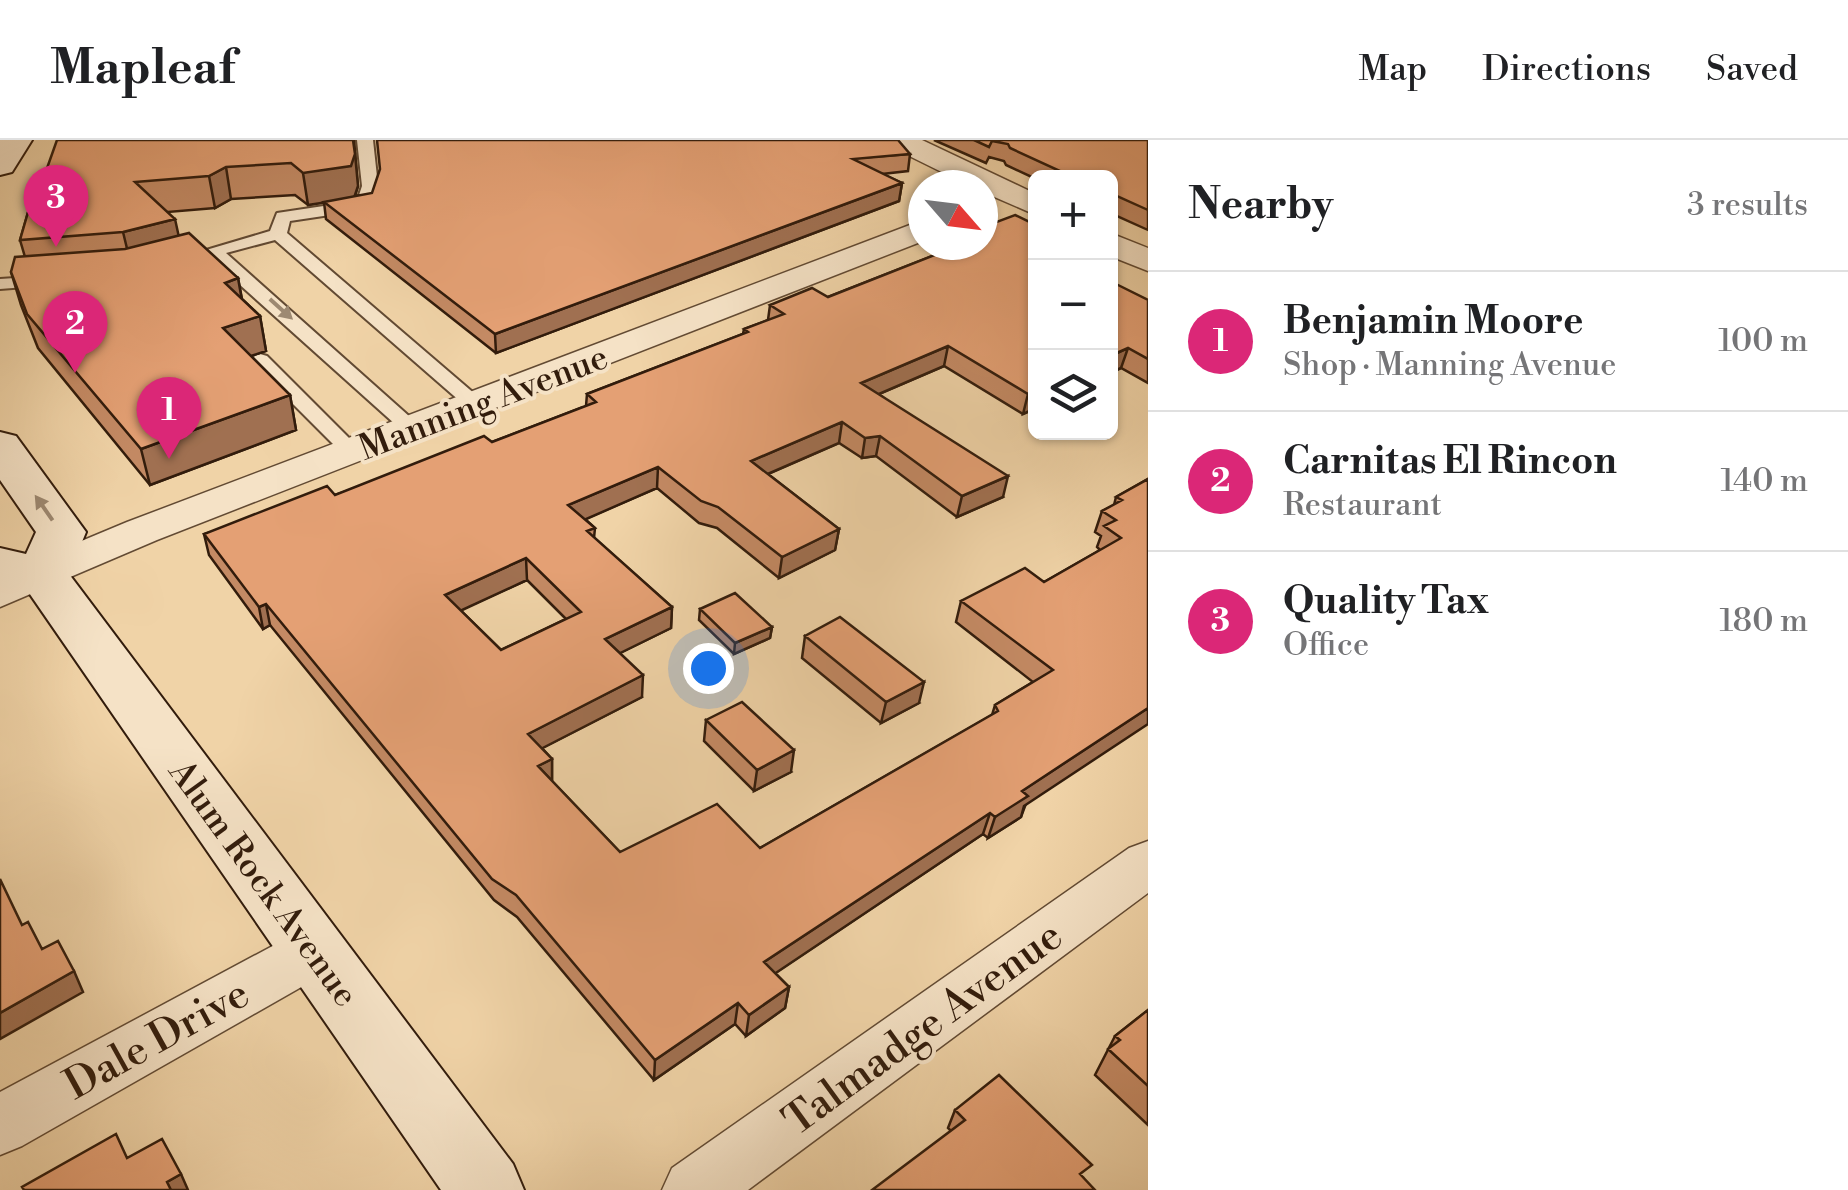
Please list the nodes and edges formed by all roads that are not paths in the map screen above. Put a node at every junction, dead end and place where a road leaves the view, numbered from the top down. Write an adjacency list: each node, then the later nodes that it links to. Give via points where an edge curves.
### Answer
1 (15, 140): 4 (main road)
2 (365, 140): 6 (lane, via 370,186 364,205 283,217)
3 (899, 140): 5 (street)
4 (0, 165)
5 (1010, 202)
6 (278, 234): 9 (lane); 15 (lane)
7 (908, 236): 15 (street, Manning Avenue)
8 (1118, 247): 10 (street)
9 (213, 252): 11 (lane); 16 (lane, one-way to 16)
10 (1148, 261)
11 (165, 265)
12 (60, 280): 13 (lane)
13 (0, 284)
14 (260, 360): 18 (lane)
15 (476, 404): 16 (street, Manning Avenue)
16 (412, 429): 18 (street, Manning Avenue)
17 (0, 446): 19 (main road, one-way to 17, via 62,532)
18 (352, 452): 19 (street, Manning Avenue)
19 (14, 577): 21 (main road, Alum Rock Avenue)
20 (1148, 863): 24 (street, Talmadge Avenue)
21 (313, 952): 22 (street, Dale Drive); 23 (main road, Alum Rock Avenue)
22 (0, 1125)
23 (486, 1190)
24 (695, 1190)

